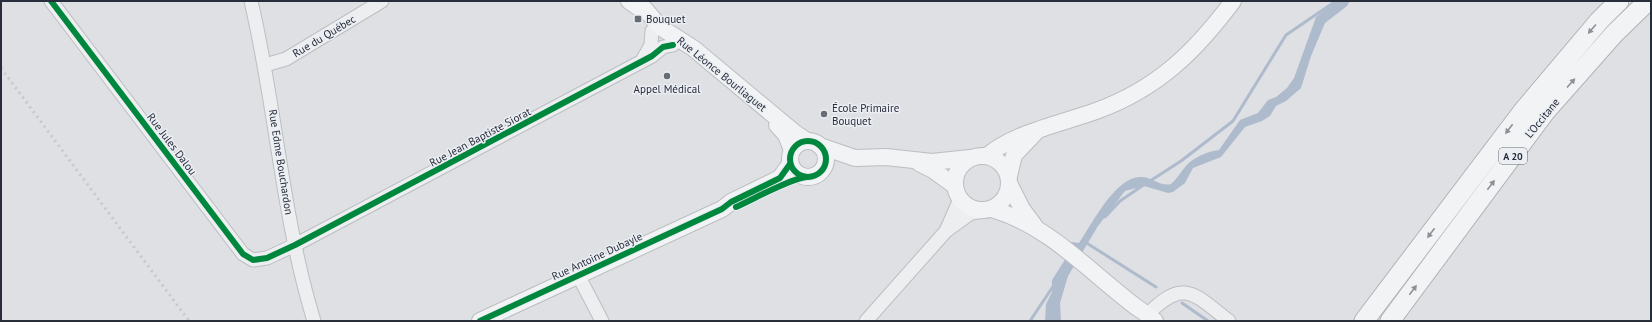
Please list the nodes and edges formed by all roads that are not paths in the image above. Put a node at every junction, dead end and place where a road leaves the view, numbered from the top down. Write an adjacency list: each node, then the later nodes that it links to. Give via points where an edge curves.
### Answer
1 (51, 1): 28 (street, Rue Jules Dalou, via 243,254 253,260 267,258)
2 (251, 1): 11 (street, Rue Edme Bouchardon)
3 (382, 1): 11 (street, Rue du Québec, via 286,59)
4 (1233, 1): 14 (main road, via 1214,27 1181,62 1158,80 1132,96 1098,111)
5 (1620, 1): 36 (highway, L'Occitane / A 20, one-way to 36, via 1599,21 1523,111)
6 (1648, 1): 37 (highway, L'Occitane / A 20, one-way to 6, via 1545,112 1614,34)
7 (634, 4): 8 (main road, Rue Léonce Bourliaguet); 12 (main road, Rue Léonce Bourliaguet, via 645,9 660,27 684,42)
8 (652, 31): 9 (main road, Rue Léonce Bourliaguet); 10 (street, via 650,45)
9 (673, 45): 10 (street, Rue Jean Baptiste Siorat, via 663,47); 12 (main road, Rue Léonce Bourliaguet)
10 (642, 61): 28 (street, Rue Jean Baptiste Siorat)
11 (265, 65): 28 (street, Rue Edme Bouchardon)
12 (710, 69): 13 (main road, Rue Léonce Bourliaguet)
13 (748, 100): 15 (main road, Rue Léonce Bourliaguet); 17 (main road, Rue Léonce Bourliaguet, via 786,135)
14 (1036, 132): 16 (main road, via 1004,143); 22 (main road, via 1014,155)
15 (814, 144): 17 (main road, Rue Antoine Dubayle, via 796,145); 19 (main road, Rue Antoine Dubayle); 21 (main road, via 825,156 824,167)
16 (987, 156): 18 (main road); 22 (main road, via 1001,163)
17 (791, 157): 21 (main road, via 797,173); 24 (main road, Rue Antoine Dubayle, via 780,178)
18 (970, 158): 20 (main road, Rue Antoine Dubayle, via 932,162); 23 (main road, via 958,170)
19 (848, 160): 20 (main road, Rue Antoine Dubayle, via 886,157); 21 (main road, Rue Antoine Dubayle)
20 (914, 160): 23 (main road, Rue Antoine Dubayle, via 933,170)
21 (814, 174): 24 (main road, Rue Antoine Dubayle, via 795,178 736,208)
22 (1009, 181): 25 (main road, via 1004,199); 26 (main road, via 1022,210)
23 (957, 192): 25 (main road, via 971,208); 27 (street)
24 (722, 209): 29 (main road, Rue Antoine Dubayle)
25 (989, 210): 26 (main road, via 1008,214); 27 (street, via 971,213)
26 (1037, 227): 30 (main road)
27 (946, 231): 34 (street)
28 (295, 245): 31 (street, Rue Edme Bouchardon)
29 (578, 275): 32 (main road, Rue Antoine Dubayle); 33 (street)
30 (1151, 318): 35 (street, via 1169,295 1185,292 1199,297)
31 (314, 321)
32 (480, 321)
33 (602, 321)
34 (866, 321)
35 (1229, 321)
36 (1364, 321)
37 (1390, 321)

